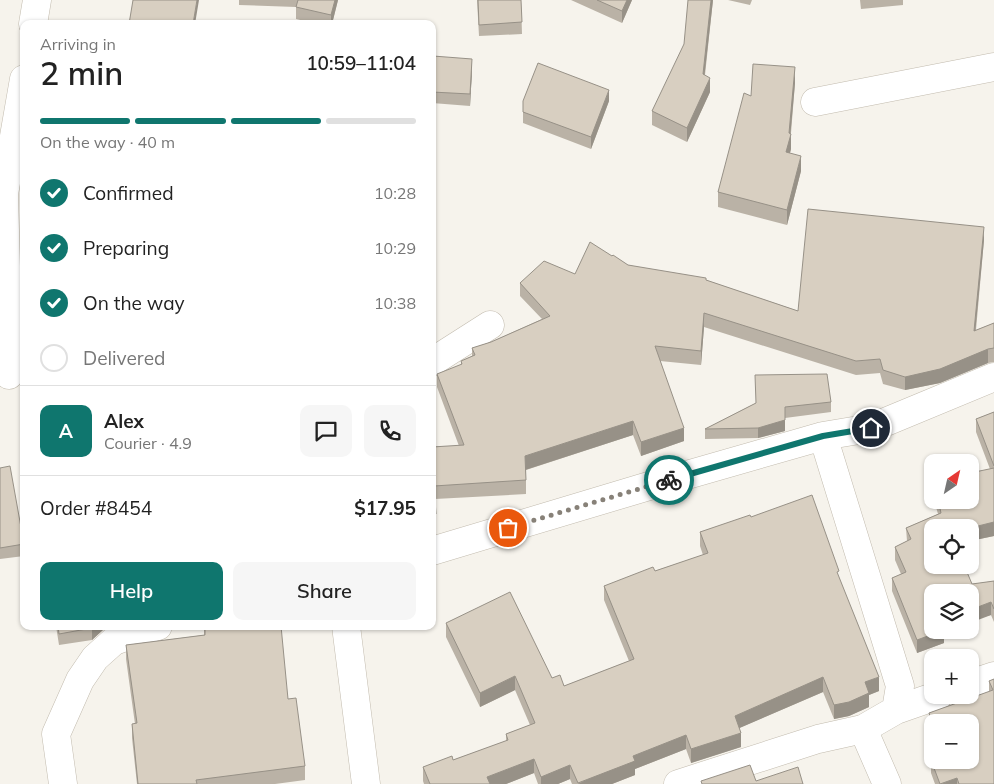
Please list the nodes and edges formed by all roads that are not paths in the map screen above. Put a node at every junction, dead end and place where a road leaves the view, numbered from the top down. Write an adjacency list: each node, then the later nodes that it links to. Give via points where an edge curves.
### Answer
1 (37, 0): 2 (street)
2 (34, 20)
3 (994, 67): 4 (street)
4 (816, 102)
5 (20, 126): 6 (street)
6 (14, 196): 9 (street)
7 (490, 325): 8 (street)
8 (436, 359)
9 (11, 376)
10 (994, 377): 11 (street, via 871,428)
11 (823, 436): 12 (street); 18 (street, via 900,686)
12 (436, 550)
13 (145, 630): 20 (street, via 114,641 94,658 80,680 56,734)
14 (347, 630): 21 (street)
15 (994, 676): 16 (street)
16 (979, 681)
17 (924, 700): 18 (street)
18 (896, 710): 19 (street)
19 (863, 729): 22 (street, via 818,739); 23 (street)
20 (63, 784)
21 (366, 784)
22 (678, 784)
23 (887, 784)

